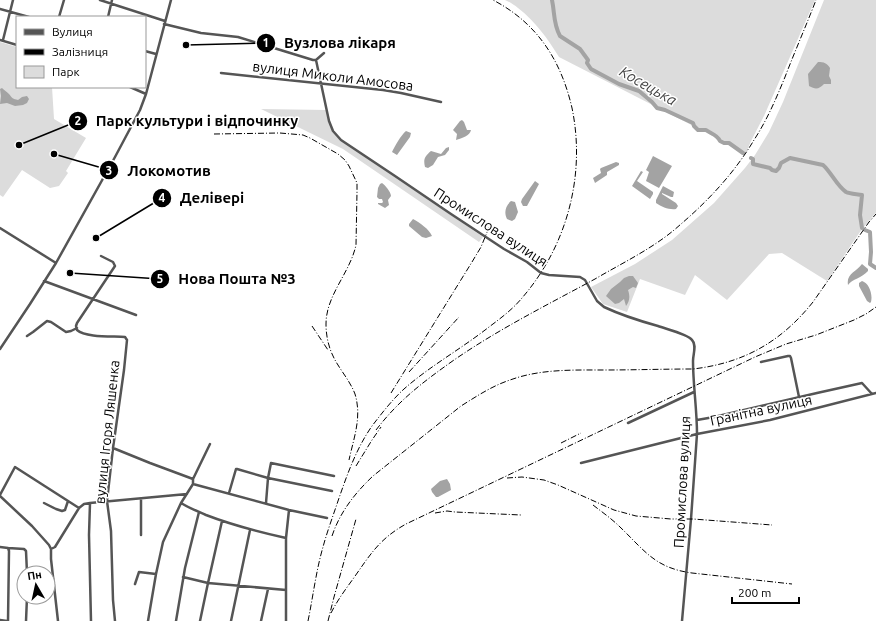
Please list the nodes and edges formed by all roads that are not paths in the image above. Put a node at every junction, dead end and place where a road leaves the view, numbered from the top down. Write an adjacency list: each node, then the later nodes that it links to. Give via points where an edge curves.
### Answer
1 (12, 0): 7 (street)
2 (64, 0): 9 (street)
3 (100, 0): 5 (street)
4 (171, 0): 11 (street)
5 (112, 2): 10 (street); 11 (street)
6 (0, 9): 7 (street)
7 (10, 11): 8 (street); 12 (street)
8 (26, 16)
9 (59, 16)
10 (108, 16)
11 (165, 23): 16 (street); 17 (street, via 201,33 238,37)
12 (2, 40): 13 (street)
13 (16, 45)
14 (146, 51): 16 (street)
15 (324, 53): 17 (street)
16 (156, 54): 21 (street)
17 (316, 60): 19 (street, Промислова вулиця)
18 (221, 73): 19 (street, вулиця Миколи Амосова)
19 (320, 83): 22 (street, вулиця Миколи Амосова, via 383,90); 33 (street, Промислова вулиця, via 333,131 351,147 541,272 580,277 585,280 597,301 604,307 692,339)
20 (132, 88): 21 (street)
21 (146, 94): 25 (street, via 128,135)
22 (441, 102)
23 (0, 228): 25 (street)
24 (101, 256): 27 (street, via 113,262 115,266)
25 (56, 263): 26 (street)
26 (44, 281): 27 (street); 31 (street)
27 (93, 299): 28 (street); 29 (street, via 77,323)
28 (136, 315)
29 (77, 328): 30 (street, via 66,332 47,321); 40 (street, вулиця Ігоря Ляшенка, via 82,333 125,337 128,340)
30 (27, 336)
31 (0, 349)
32 (761, 362): 35 (street, via 790,356)
33 (695, 392): 36 (street, Промислова вулиця); 37 (street)
34 (874, 393): 35 (street, via 862,383); 38 (street, Гранітна вулиця, via 770,420)
35 (799, 397): 36 (street)
36 (697, 420): 38 (street, Промислова вулиця)
37 (628, 423)
38 (697, 434): 41 (street, Гранітна вулиця); 89 (street, Промислова вулиця)
39 (210, 444): 44 (street)
40 (113, 448): 44 (street); 52 (street, вулиця Ігоря Ляшенка)
41 (581, 463)
42 (334, 476): 43 (street, via 271,463)
43 (268, 478): 46 (street); 47 (street, via 237,469); 56 (street)
44 (193, 479): 45 (street)
45 (192, 484): 47 (street); 48 (street)
46 (332, 491)
47 (229, 493): 56 (street)
48 (187, 494): 50 (street); 55 (street)
49 (0, 495): 51 (street, via 15,467); 67 (street)
50 (142, 499): 52 (street); 63 (street)
51 (68, 501): 53 (street, via 65,510 62,511); 57 (street)
52 (107, 501): 54 (street); 82 (street, вулиця Ігоря Ляшенка)
53 (44, 503)
54 (90, 503): 57 (street); 81 (street)
55 (181, 503): 59 (street); 69 (street, via 163,542)
56 (266, 503): 58 (street)
57 (80, 508): 67 (street, via 55,548)
58 (289, 510): 60 (street); 64 (street)
59 (199, 512): 61 (street); 70 (street)
60 (326, 518)
61 (222, 521): 62 (street); 71 (street)
62 (250, 530): 64 (street); 73 (street)
63 (141, 535)
64 (286, 538): 75 (street)
65 (0, 547): 66 (street)
66 (8, 548): 68 (street, via 24,549); 78 (street)
67 (51, 549): 80 (street)
68 (27, 565)
69 (156, 574): 72 (street, via 139,572); 83 (street)
70 (183, 577): 71 (street); 84 (street)
71 (208, 583): 73 (street); 85 (street)
72 (135, 584)
73 (238, 586): 74 (street); 86 (street)
74 (268, 588): 75 (street); 87 (street)
75 (286, 590): 88 (street)
76 (27, 605): 79 (street)
77 (0, 620): 78 (street)
78 (8, 621)
79 (26, 621)
80 (58, 621)
81 (91, 621)
82 (115, 621)
83 (148, 621)
84 (176, 621)
85 (200, 621)
86 (231, 621)
87 (261, 621)
88 (286, 621)
89 (682, 621)

